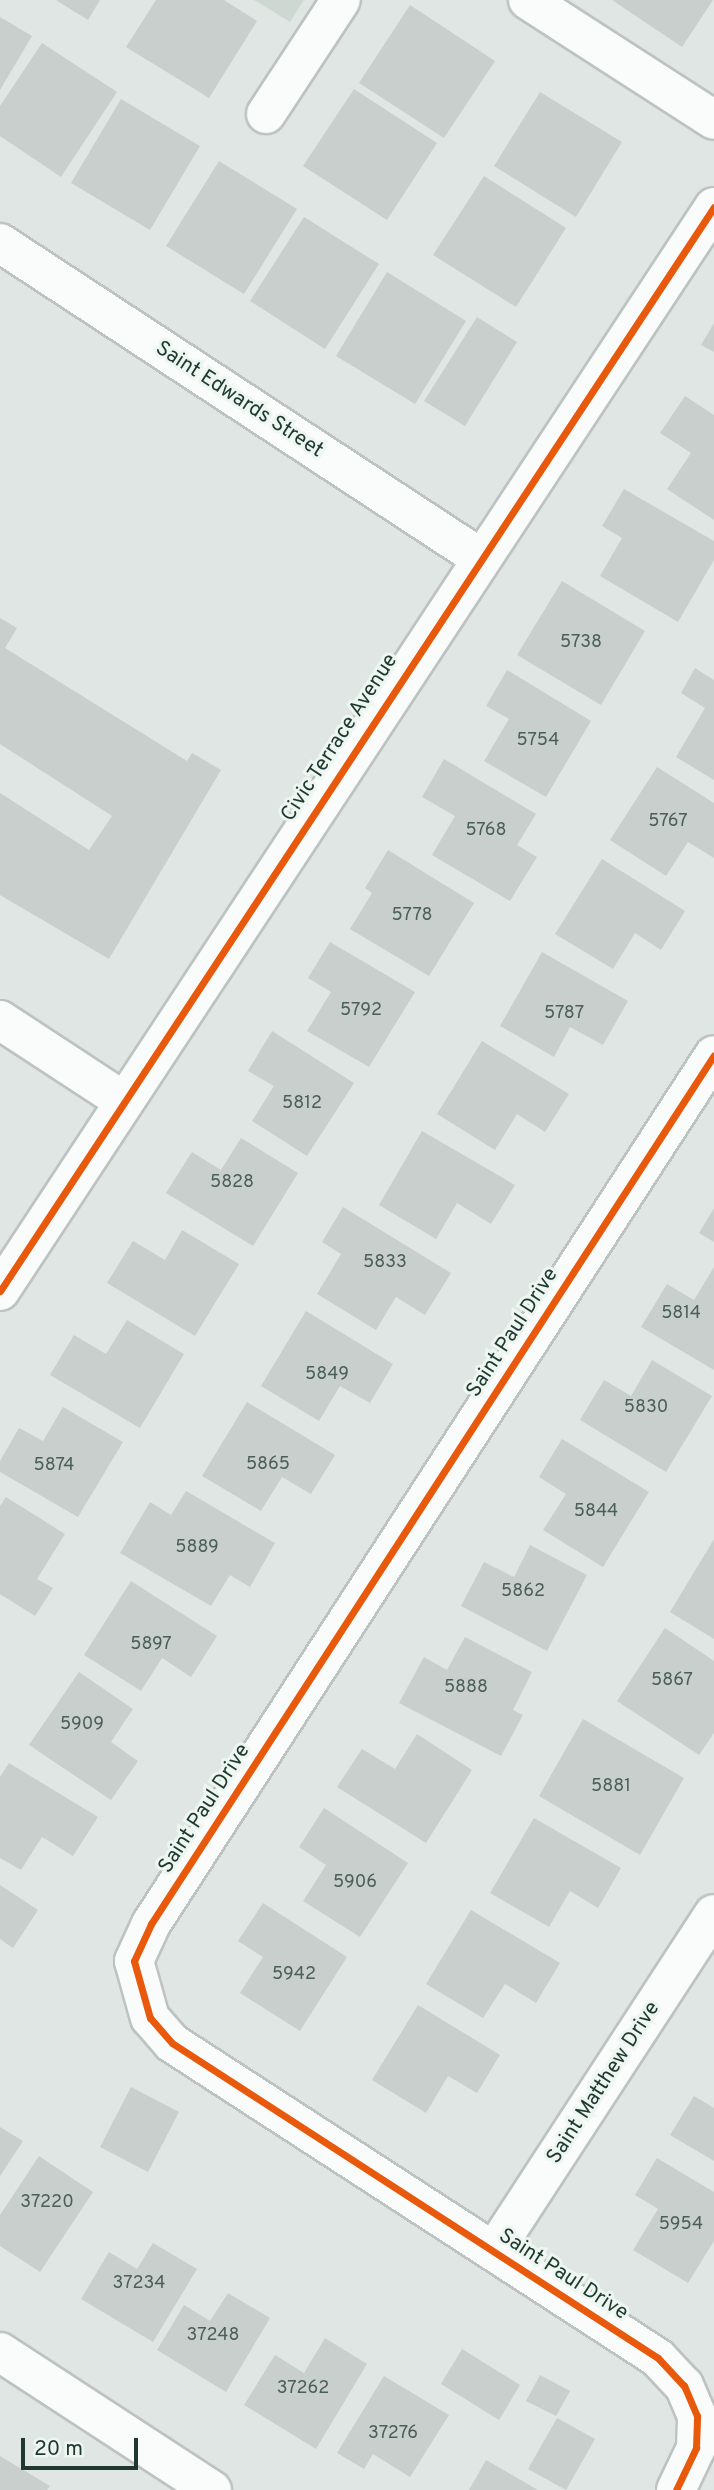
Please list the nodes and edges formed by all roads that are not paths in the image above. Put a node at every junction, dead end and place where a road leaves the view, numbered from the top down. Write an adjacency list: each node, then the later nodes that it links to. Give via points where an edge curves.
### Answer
1 (341, 0): 3 (street)
2 (528, 0): 4 (street)
3 (266, 114)
4 (714, 120)
5 (714, 207): 7 (street, Civic Terrace Avenue)
6 (0, 243): 7 (street, Saint Edwards Street)
7 (479, 557): 10 (street, Civic Terrace Avenue)
8 (0, 1020): 10 (street)
9 (714, 1055): 13 (street, Saint Paul Drive, via 159,1912 135,1961 144,2006 172,2043)
10 (124, 1101): 11 (street, Civic Terrace Avenue)
11 (0, 1291)
12 (714, 1914): 13 (street, Saint Matthew Drive)
13 (494, 2251): 16 (street, Saint Paul Drive, via 658,2358 684,2386 697,2416 696,2448)
14 (0, 2352): 15 (street)
15 (212, 2490)
16 (677, 2490)

